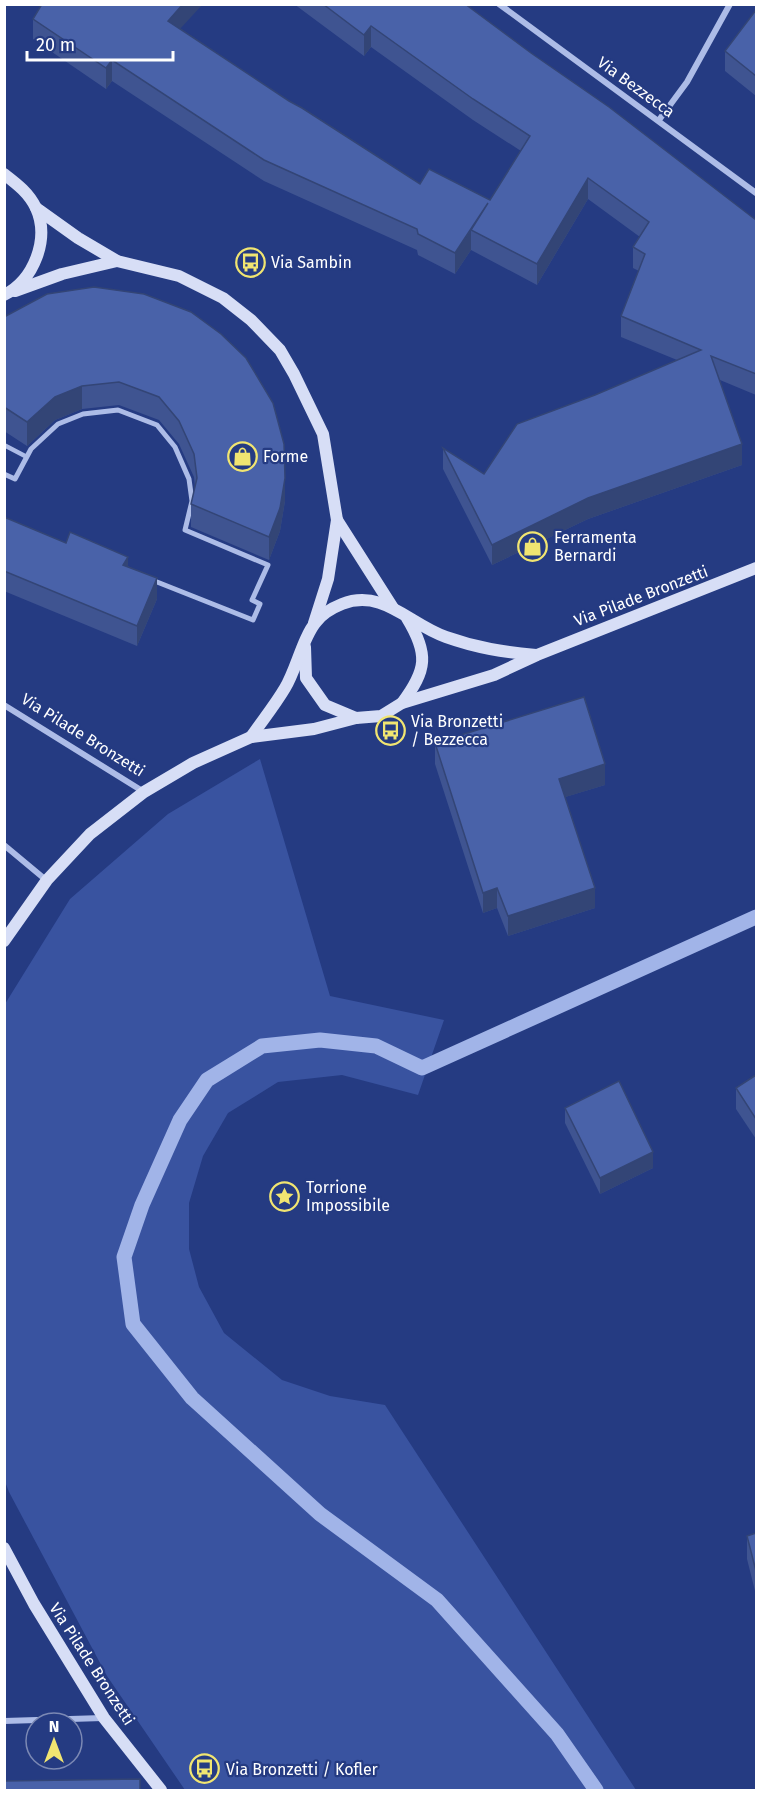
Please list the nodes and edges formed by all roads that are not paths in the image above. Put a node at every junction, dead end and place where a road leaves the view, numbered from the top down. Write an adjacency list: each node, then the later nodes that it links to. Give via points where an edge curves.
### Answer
1 (499, 4): 3 (street, Via Bezzecca)
2 (729, 4): 3 (street, via 687,82)
3 (659, 120): 5 (street, Via Bezzecca)
4 (4, 174): 6 (main road, via 23,188)
5 (756, 193)
6 (36, 208): 7 (main road); 8 (main road, via 41,231 38,255 28,276)
7 (117, 261): 8 (main road, via 62,274); 12 (main road, via 179,276 223,298 280,350 323,434)
8 (8, 294)
9 (4, 445): 10 (lane)
10 (25, 456)
11 (4, 474): 14 (street, via 15,479 32,449 58,424 84,414 118,410 157,425 175,447 189,479 192,501 185,530 268,565 252,600 260,604 253,620)
12 (337, 520): 15 (main road); 17 (main road, via 328,579)
13 (756, 568): 19 (main road, Via Pilade Bronzetti)
14 (145, 577)
15 (393, 608): 16 (main road, Via Pilade Bronzetti); 17 (main road, Via Pilade Bronzetti, via 373,600 351,600 330,609)
16 (406, 617): 19 (main road, Via Pilade Bronzetti, via 444,637 490,651); 20 (main road, Via Pilade Bronzetti, via 418,638 423,661 417,684)
17 (314, 623): 18 (main road)
18 (305, 644): 22 (main road, via 306,678 325,705); 23 (main road, via 286,687)
19 (537, 655): 20 (main road, Via Pilade Bronzetti, via 494,675)
20 (402, 704): 22 (main road, Via Pilade Bronzetti, via 381,716)
21 (4, 705): 24 (street, Via Pilade Bronzetti)
22 (356, 718): 23 (main road, Via Pilade Bronzetti, via 314,729)
23 (251, 737): 24 (main road, Via Pilade Bronzetti, via 193,763)
24 (144, 792): 26 (main road, Via Pilade Bronzetti, via 90,834)
25 (4, 846): 26 (street)
26 (47, 880): 27 (main road, Via Pilade Bronzetti)
27 (4, 941)
28 (4, 1548): 29 (main road, Via Pilade Bronzetti)
29 (104, 1718): 30 (street); 31 (main road, Via Pilade Bronzetti)
30 (4, 1721)
31 (162, 1791)

